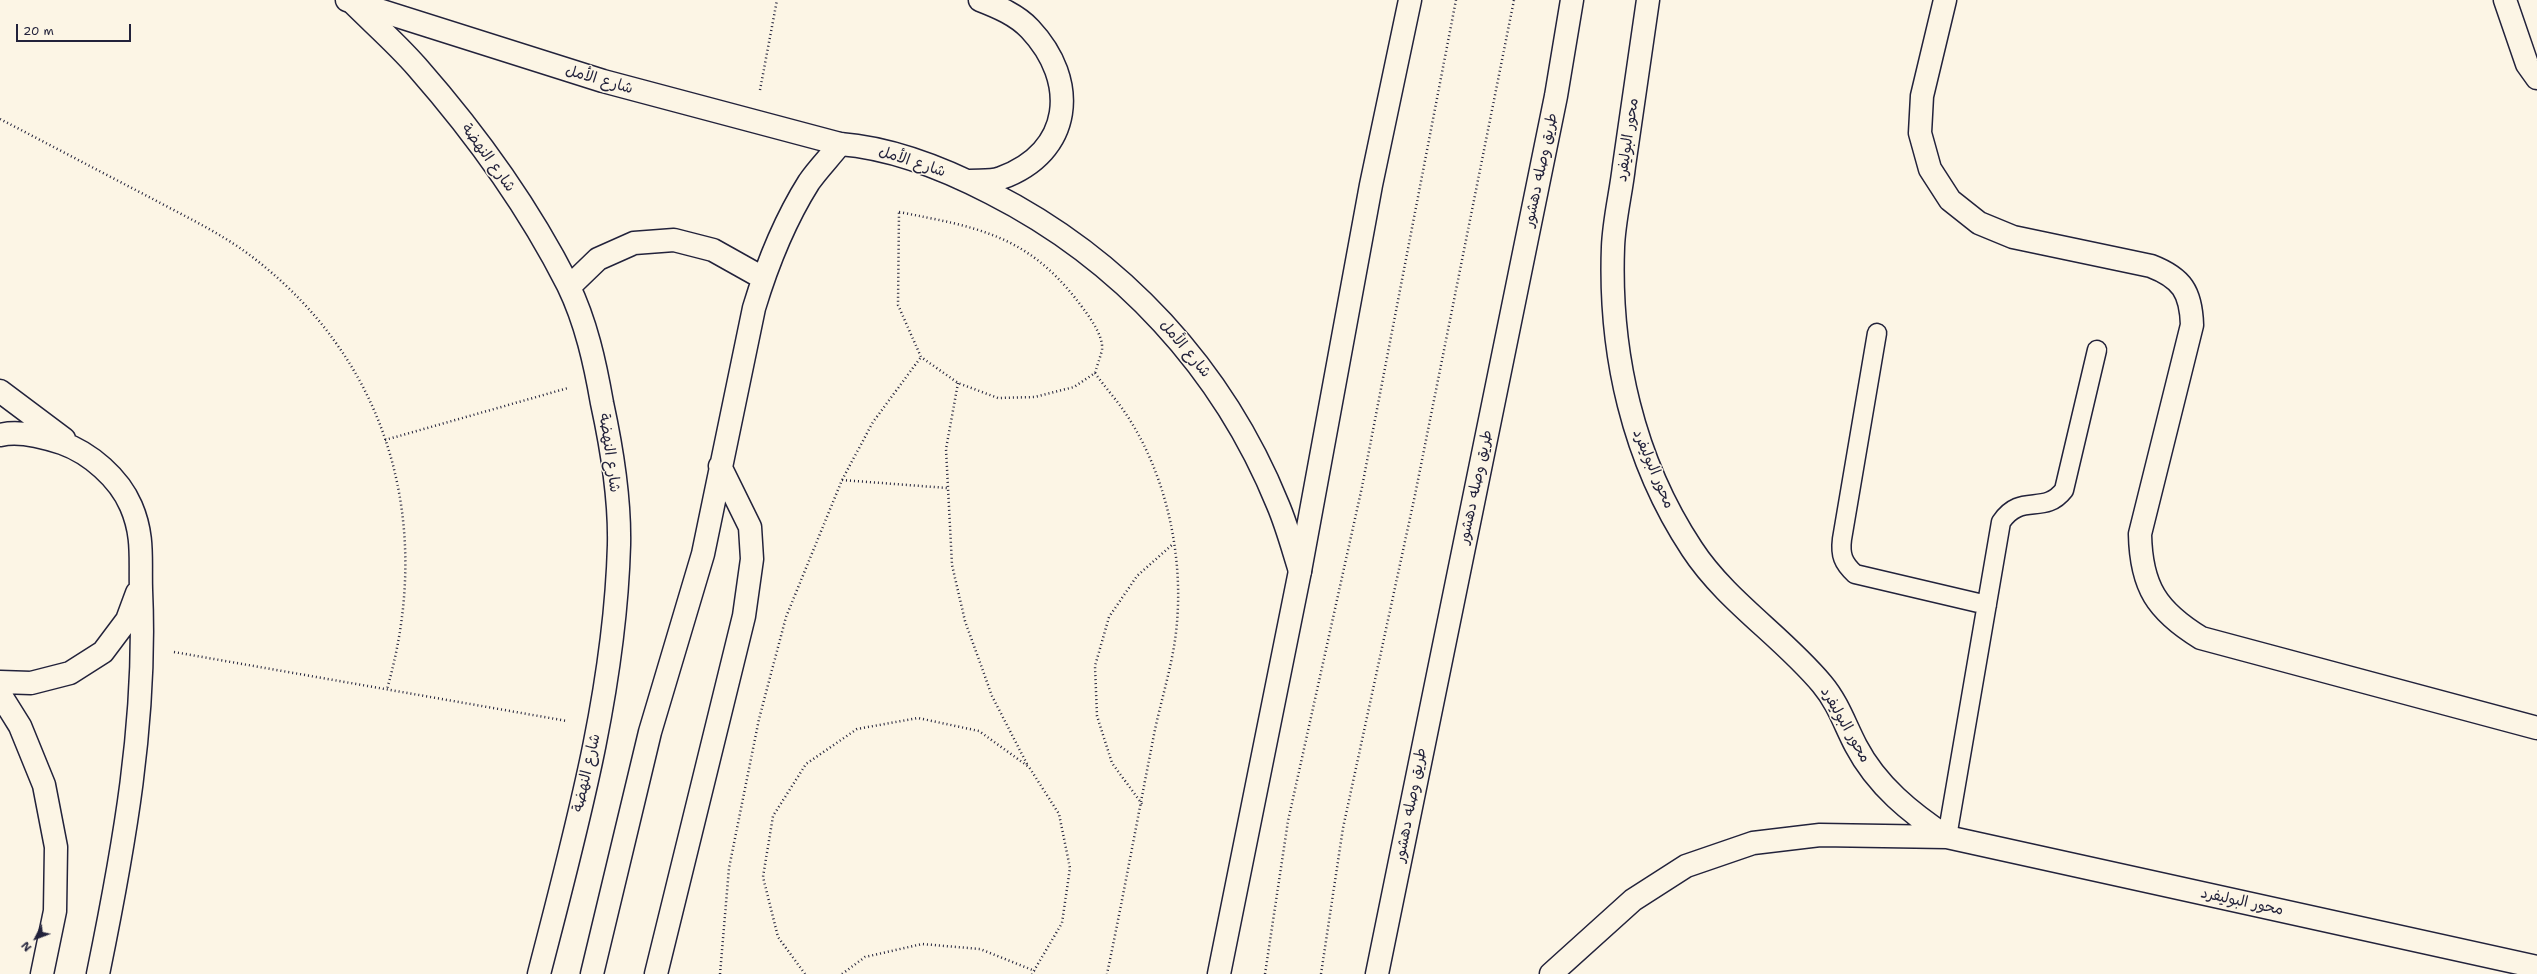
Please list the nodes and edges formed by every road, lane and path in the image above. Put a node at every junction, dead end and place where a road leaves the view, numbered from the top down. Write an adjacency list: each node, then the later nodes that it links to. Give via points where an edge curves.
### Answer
1 (777, 0): 13 (path)
2 (980, 0): 15 (street, via 1005,10 1029,28 1048,52 1060,80 1063,111 1051,141 1029,164 1000,179)
3 (1410, 0): 32 (street, via 1371,184)
4 (1456, 0): 57 (path, via 1362,487 1288,822)
5 (1514, 0): 58 (path, via 1415,495 1343,828)
6 (1572, 0): 59 (street, طريق وصله دهشور, via 1556,96)
7 (1648, 0): 43 (street, محور البوليفرد, via 1613,244 1612,289 1616,335 1623,381 1634,425 1669,511 1693,551 1723,586 1822,684 1837,704 1860,753 1893,796 1918,818)
8 (1945, 0): 40 (street, via 1922,96 1920,133 1930,169 1950,200 1979,223 2013,237 2151,266 2170,273 2184,287 2192,305 2192,325 2140,534 2140,560 2148,585 2161,607 2180,625 2202,638)
9 (2505, 0): 11 (street, via 2527,64)
10 (350, 1): 13 (street, شارع الأمل, via 603,82); 17 (street, شارع النهضة, via 415,65 472,133 522,206)
11 (2537, 78)
12 (0, 119): 26 (path, via 224,237 260,263 288,288 333,340 361,385)
13 (755, 122): 14 (street, شارع الأمل)
14 (840, 144): 15 (street, شارع الأمل, via 860,146 922,163); 16 (street, via 810,182 784,229)
15 (968, 181): 32 (street, شارع الأمل, via 1022,208 1073,241 1120,279 1169,328 1213,383 1249,442 1278,505)
16 (763, 278): 17 (street, via 713,250 674,240 634,243 598,259); 28 (street, via 754,308)
17 (569, 287): 22 (street, شارع النهضة, via 587,336)
18 (1878, 333): 34 (lane, via 1840,552 1845,565 1855,574)
19 (2097, 350): 34 (lane, via 2064,490 2051,502 2017,507 2007,513 1998,534)
20 (921, 357): 21 (path, via 898,305 899,212 978,229 1018,246 1059,277 1093,321 1102,348); 23 (path); 29 (path, via 873,422)
21 (1095, 373): 23 (path, via 1074,387 1035,397 998,398); 31 (path, via 1124,411 1147,453 1164,497)
22 (598, 379): 26 (path); 39 (street, شارع النهضة, via 613,455 619,543 613,632)
23 (958, 383): 30 (path, via 946,449)
24 (0, 391): 27 (street)
25 (0, 435): 27 (street, via 41,436)
26 (386, 440): 37 (path, via 398,481 405,523 407,566 405,608 398,650)
27 (76, 448): 33 (street, via 108,472 131,505 142,543)
28 (720, 466): 49 (street, via 703,554 650,732); 50 (street, via 750,527 751,566 744,616)
29 (842, 480): 30 (path); 51 (path, via 786,617 759,718 728,868)
30 (947, 488): 41 (path, via 952,565 965,621 992,696)
31 (1173, 544): 42 (path, via 1179,577 1175,640 1152,744); 42 (path, via 1136,576 1109,617 1095,666 1097,716 1112,764)
32 (1300, 571): 56 (street)
33 (141, 583): 35 (street); 36 (street, via 127,620 103,652 70,673 31,683)
34 (1987, 605): 43 (lane)
35 (144, 647): 37 (path); 47 (street, via 133,775)
36 (0, 682)
37 (387, 689): 39 (path)
38 (0, 694): 46 (street, via 20,726 44,785 56,847 55,911)
39 (599, 726): 48 (street, شارع النهضة)
40 (2537, 728)
41 (1029, 767): 45 (path, via 1059,814 1070,868 1062,923); 52 (path, via 979,731 918,718 857,729 806,764 773,816 763,877 778,937)
42 (1142, 804): 55 (path)
43 (1947, 837): 44 (street, محور البوليفرد); 60 (street, محور البوليفرد, via 1820,835 1753,843 1686,866 1634,900)
44 (2537, 967)
45 (1035, 972): 53 (path, via 980,949 922,944 865,957); 54 (path)
46 (42, 974)
47 (98, 974)
48 (539, 974)
49 (592, 974)
50 (656, 974)
51 (720, 974)
52 (805, 974)
53 (842, 974)
54 (1032, 974)
55 (1107, 974)
56 (1219, 974)
57 (1265, 974)
58 (1321, 974)
59 (1377, 974)
60 (1551, 974)

